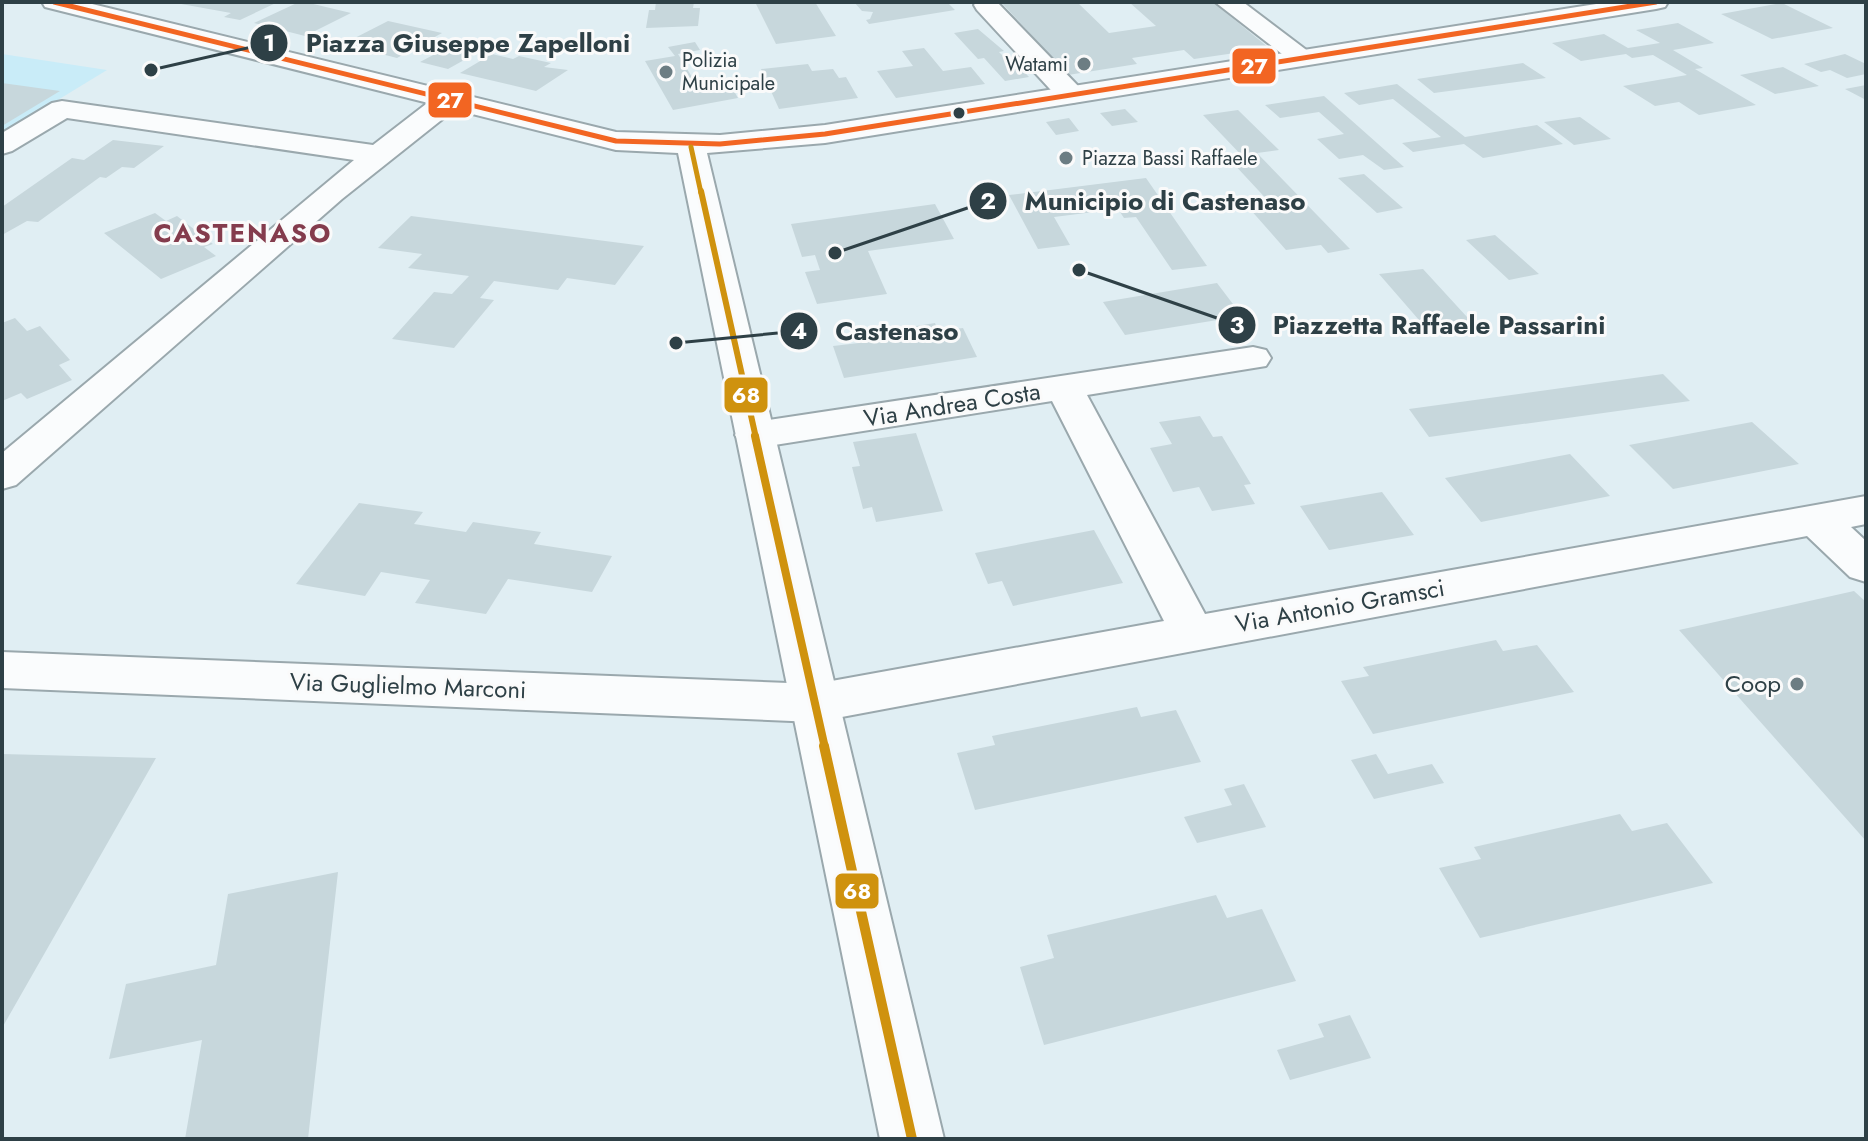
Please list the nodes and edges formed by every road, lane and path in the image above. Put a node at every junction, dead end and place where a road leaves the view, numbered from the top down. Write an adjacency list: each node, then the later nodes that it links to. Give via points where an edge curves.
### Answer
1 (1227, 2): 5 (street)
2 (1639, 3): 5 (street)
3 (60, 4): 7 (street)
4 (986, 5): 6 (street)
5 (1304, 58): 6 (street)
6 (1071, 95): 9 (street, via 796,138)
7 (449, 100): 9 (street, via 616,141); 10 (street)
8 (2, 145): 10 (street, via 62,109)
9 (691, 147): 13 (street)
10 (377, 154): 14 (street)
11 (1253, 358): 12 (street)
12 (1064, 388): 13 (street, Via Andrea Costa); 18 (street, Via Andrea Costa)
13 (755, 435): 20 (street)
14 (2, 475)
15 (1866, 510): 16 (street, Via Antonio Gramsci)
16 (1815, 519): 17 (street); 18 (street, Via Antonio Gramsci)
17 (1866, 566)
18 (1193, 634): 20 (street, Via Antonio Gramsci)
19 (2, 670): 20 (street, Via Guglielmo Marconi)
20 (815, 703): 21 (street)
21 (912, 1139)

